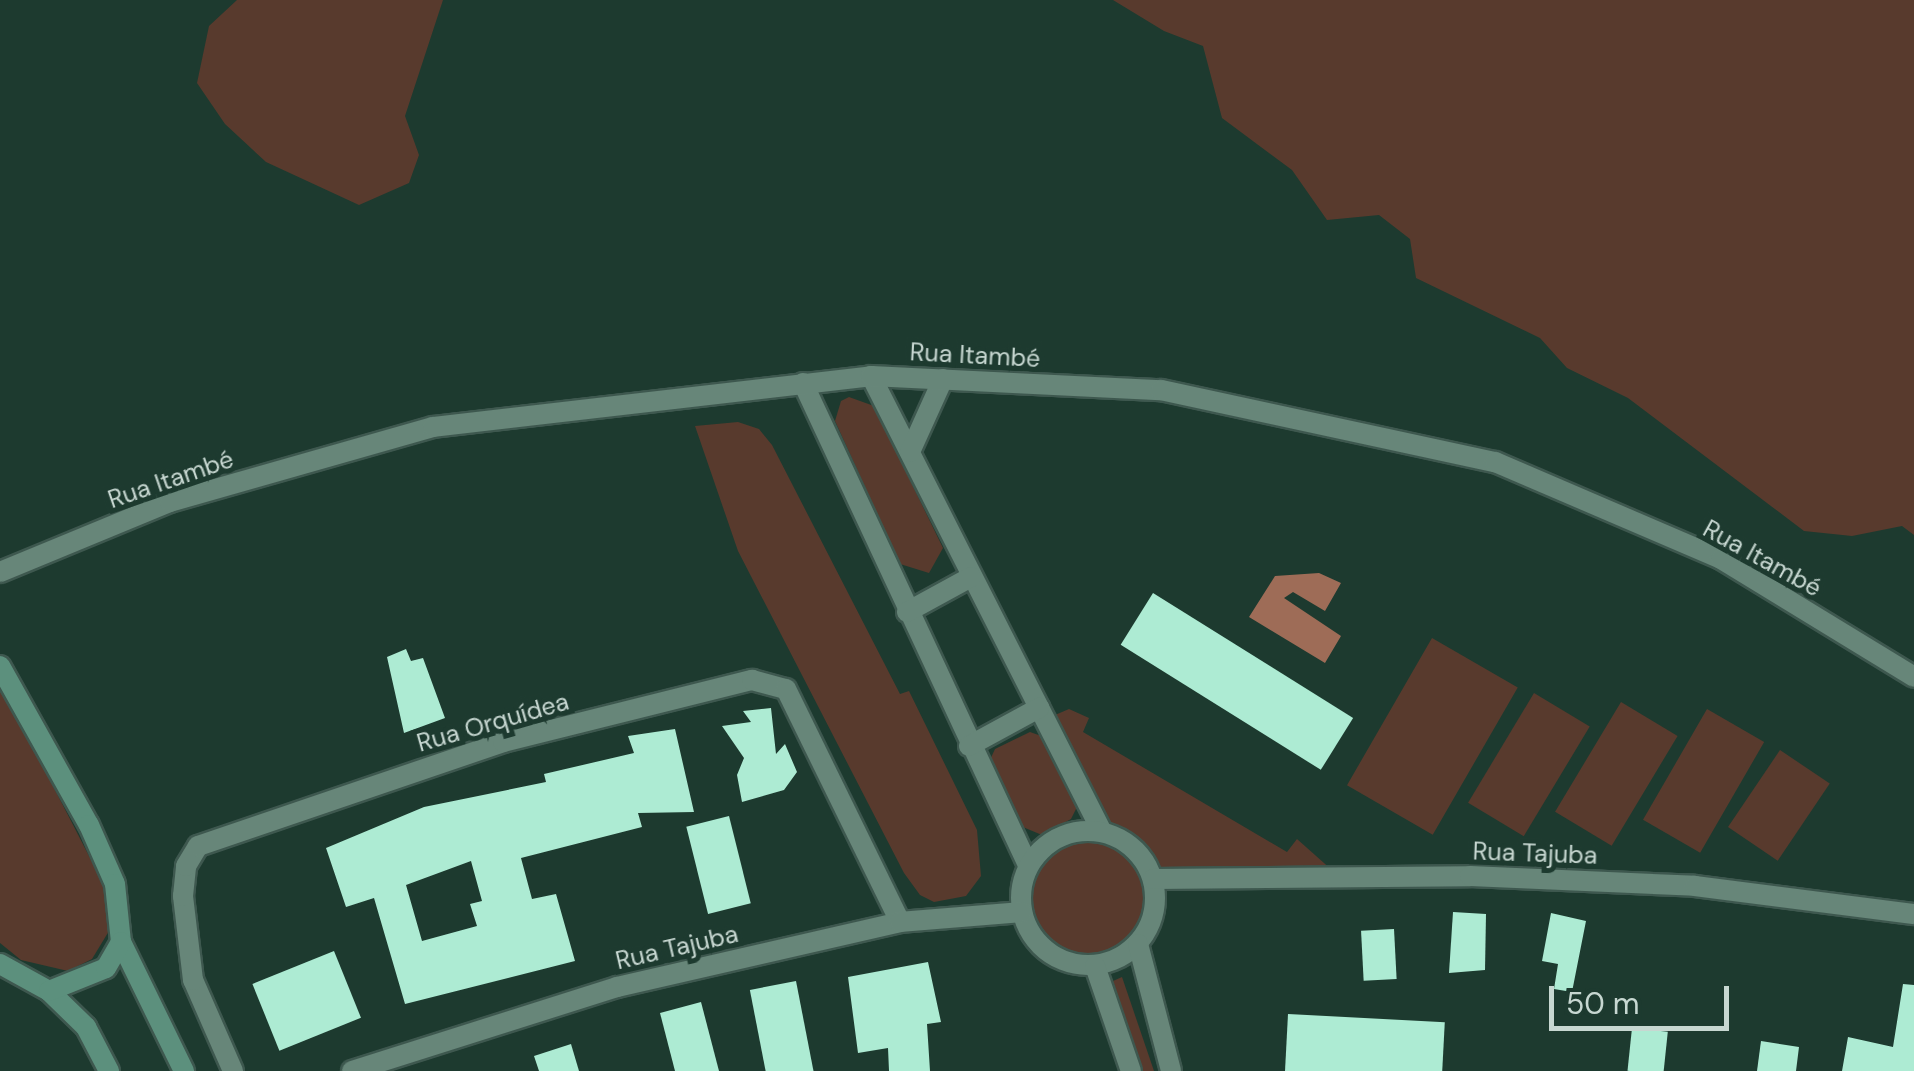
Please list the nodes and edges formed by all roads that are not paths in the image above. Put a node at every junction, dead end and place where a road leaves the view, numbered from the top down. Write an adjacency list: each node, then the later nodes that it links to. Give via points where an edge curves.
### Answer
1 (871, 376): 2 (street, Rua Itambé); 3 (street, Rua Itambé); 4 (street)
2 (943, 379): 4 (street); 9 (street, Rua Itambé, via 1161,390 1495,462 1721,560)
3 (803, 382): 5 (street, Rua Itambé, via 433,427 170,502); 7 (street)
4 (910, 452): 6 (street)
5 (0, 572)
6 (971, 577): 7 (street); 10 (street)
7 (907, 612): 11 (street)
8 (0, 666): 18 (street, via 90,825 115,884)
9 (1914, 678)
10 (1039, 708): 11 (street); 12 (street)
11 (968, 746): 13 (street)
12 (1102, 832): 13 (street, via 1060,837); 14 (street, via 1134,848)
13 (1028, 865): 15 (street)
14 (1153, 879): 16 (street, Rua Tajuba, via 1470,876 1676,885); 19 (street, via 1153,913)
15 (1022, 912): 17 (street, Rua Tajuba); 21 (street, via 1056,958)
16 (1914, 914)
17 (900, 922): 25 (street, Rua Orquídea, via 786,690 752,680 503,742 198,846 186,866 183,896 193,980); 26 (street, Rua Tajuba, via 618,986)
18 (121, 942): 22 (street, via 106,968); 24 (street)
19 (1138, 944): 21 (street); 28 (street)
20 (0, 964): 22 (street)
21 (1095, 966): 27 (street)
22 (49, 990): 23 (street, via 86,1027)
23 (109, 1071)
24 (184, 1071)
25 (233, 1071)
26 (352, 1071)
27 (1131, 1071)
28 (1170, 1071)

